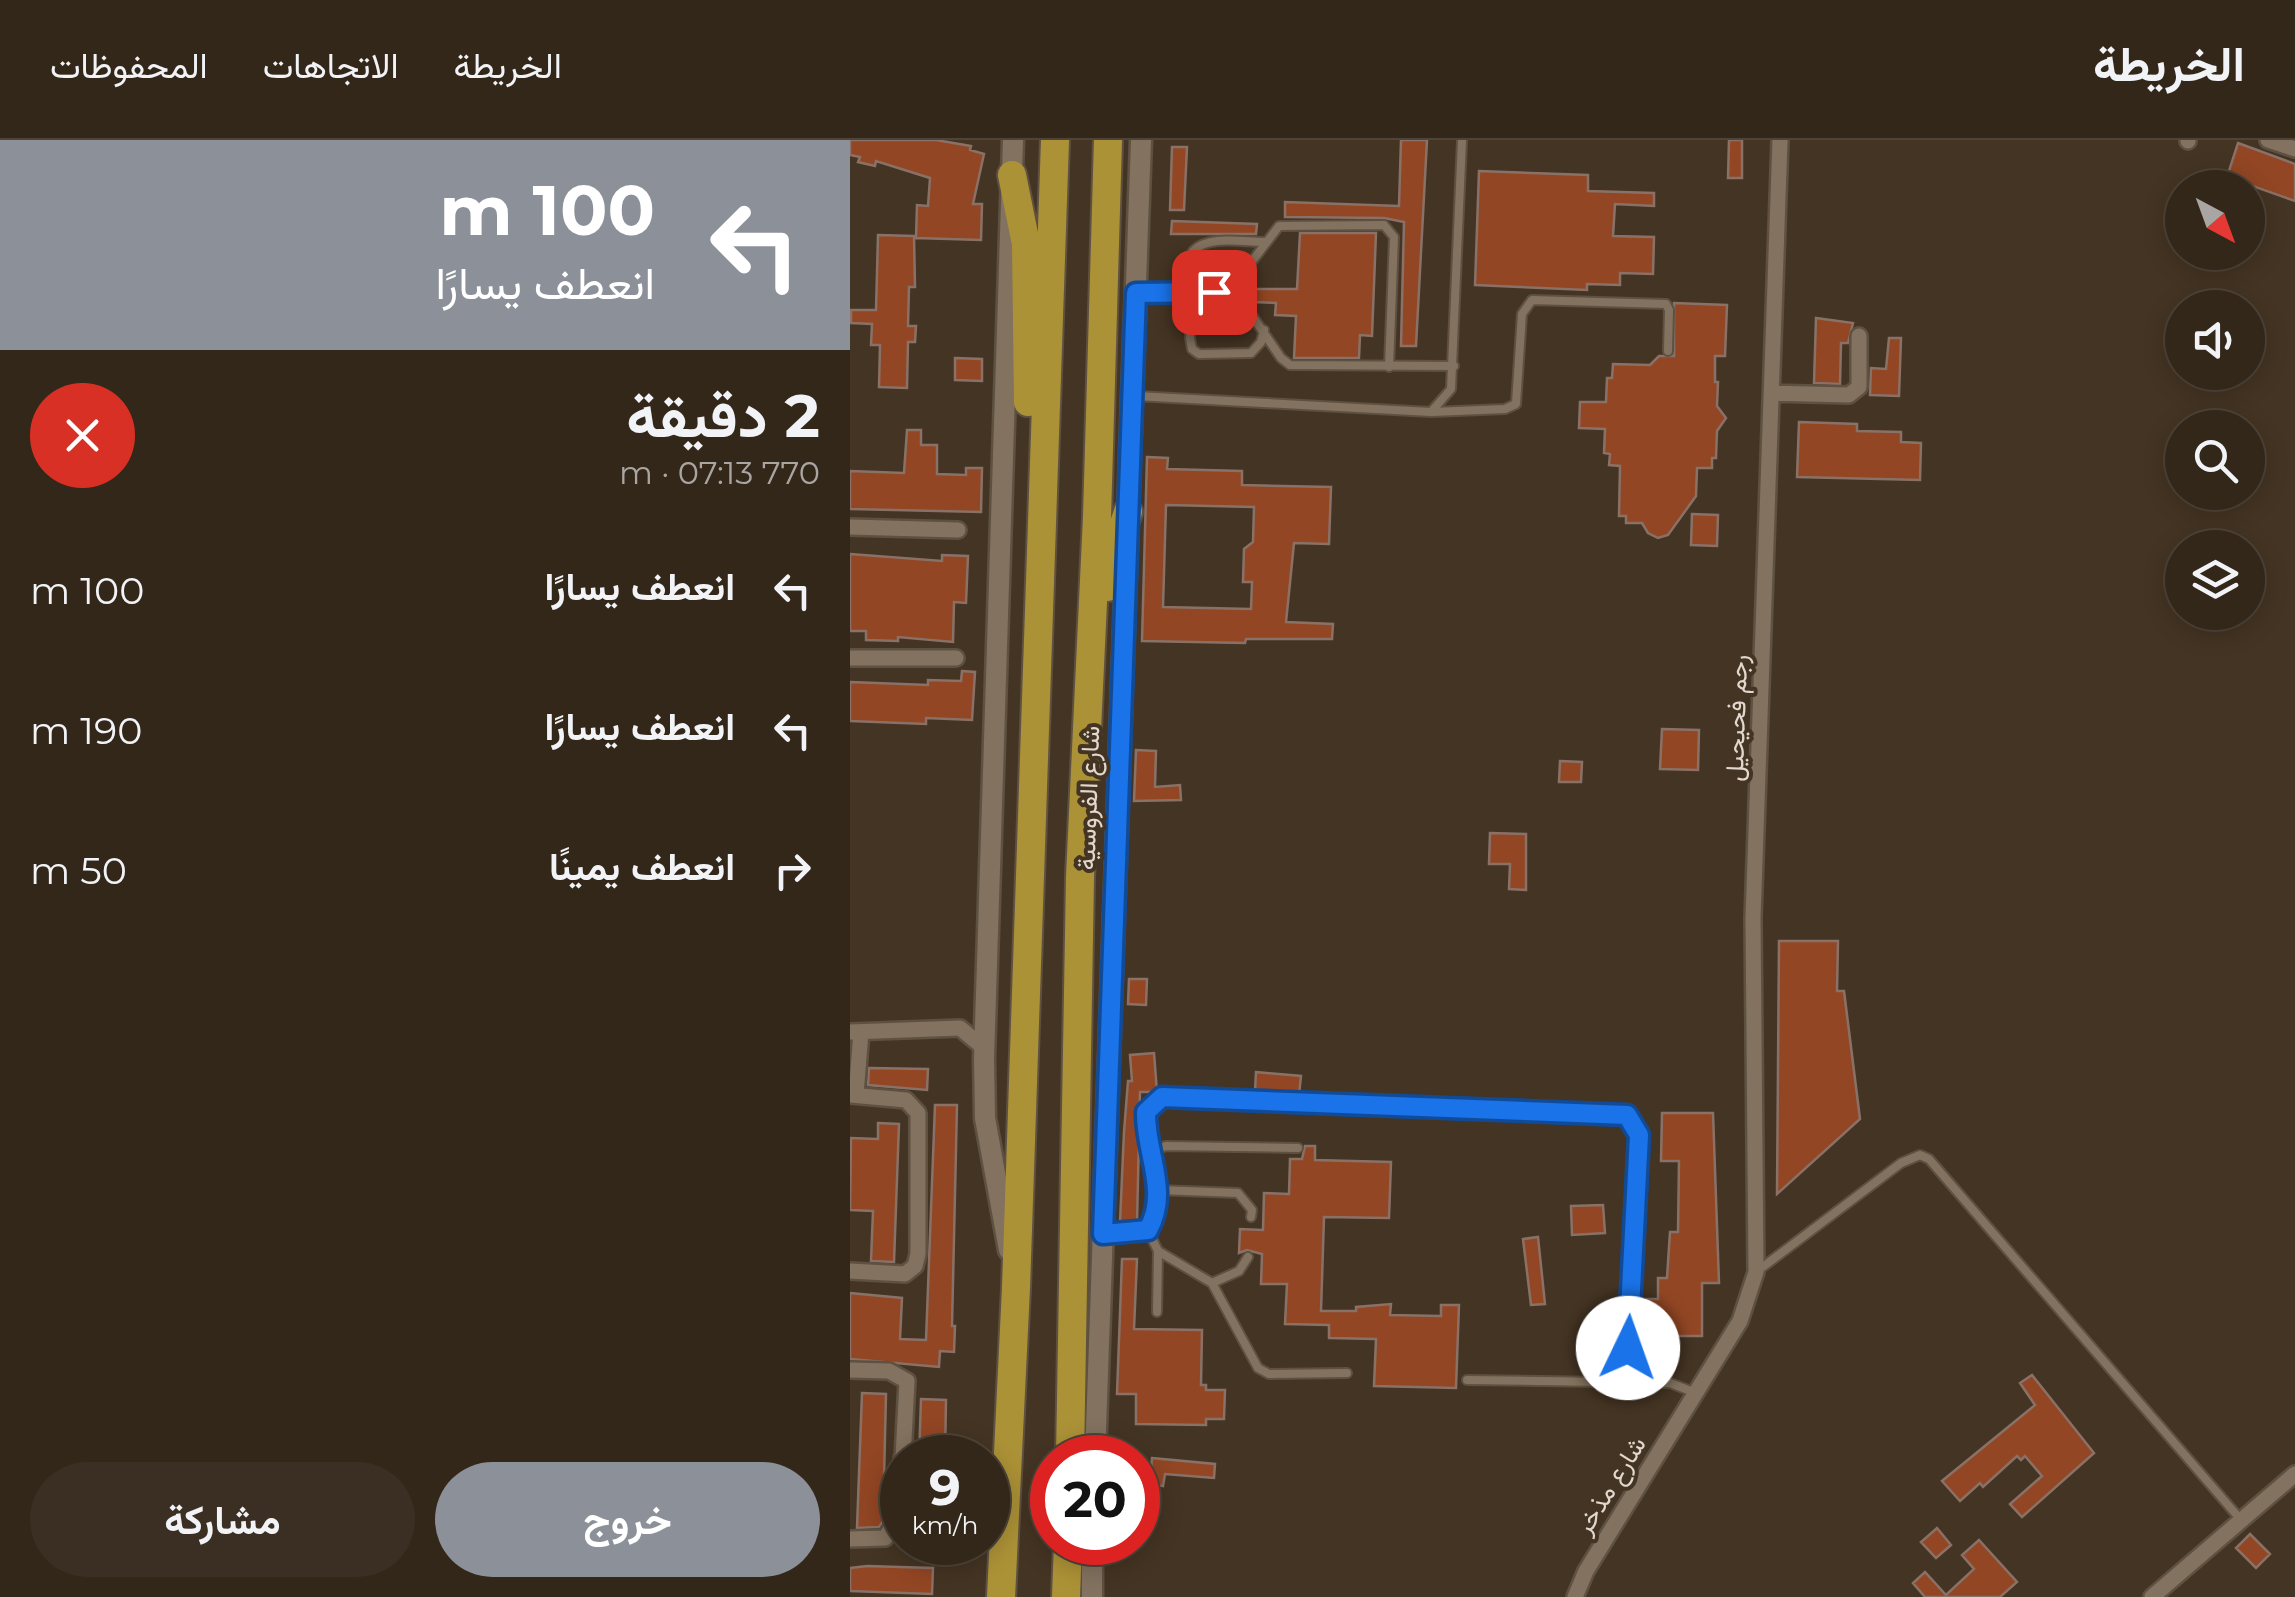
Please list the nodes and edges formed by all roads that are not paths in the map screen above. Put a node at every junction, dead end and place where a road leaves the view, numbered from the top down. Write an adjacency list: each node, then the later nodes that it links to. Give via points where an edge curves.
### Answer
1 (1055, 140): 24 (highway)
2 (1108, 140): 11 (highway, شارع الفروسية)
3 (1117, 140): 11 (highway)
4 (1141, 140): 15 (main road, شارع الفروسية)
5 (1462, 140): 19 (lane)
6 (1780, 140): 21 (street, رجم فحيحيل)
7 (2268, 140): 9 (street)
8 (1012, 141): 10 (main road)
9 (2295, 149)
10 (1012, 175): 24 (highway, via 1026,244 1029,454); 31 (main road)
11 (1107, 192): 30 (highway, شارع الفروسية)
12 (1264, 242): 13 (lane, via 1196,246); 14 (lane); 20 (lane, via 1279,226 1390,229)
13 (1190, 292): 14 (lane); 15 (lane); 16 (lane, via 1190,338 1199,354 1250,352)
14 (1236, 292): 16 (lane)
15 (1136, 293): 22 (main road, شارع الفروسية)
16 (1264, 330): 20 (lane, via 1290,365)
17 (1859, 336): 21 (street, via 1859,387 1850,395)
18 (1668, 351): 23 (lane, via 1666,304 1532,300 1522,314 1516,404)
19 (1454, 366): 20 (lane); 23 (lane, via 1452,388)
20 (1389, 367)
21 (1773, 394): 45 (street, رجم فحيحيل, via 1754,918)
22 (1132, 395): 23 (lane); 25 (main road, شارع الفروسية)
23 (1431, 412)
24 (1042, 510): 47 (highway)
25 (1128, 512): 30 (highway, via 1108,583 1095,812); 41 (main road, شارع الفروسية)
26 (850, 527): 27 (street)
27 (958, 530)
28 (850, 658): 29 (street)
29 (956, 658)
30 (1080, 876): 57 (highway, شارع الفروسية)
31 (986, 1000): 32 (street); 34 (main road)
32 (960, 1028): 33 (street); 34 (street)
33 (855, 1032): 35 (street)
34 (984, 1048): 47 (main road, via 984,1118)
35 (853, 1095): 44 (street, via 906,1100 918,1113 918,1254 904,1274)
36 (1298, 1148): 37 (lane)
37 (1151, 1151): 38 (lane); 53 (lane, via 1146,1112 1162,1097 1627,1115 1639,1135)
38 (1158, 1190): 39 (lane, via 1238,1193); 40 (lane)
39 (1251, 1217)
40 (1148, 1230): 41 (lane); 42 (lane)
41 (1103, 1234): 58 (main road, شارع الفروسية)
42 (1158, 1251): 46 (lane); 49 (lane)
43 (1248, 1257): 46 (lane, via 1239,1270)
44 (850, 1272)
45 (1756, 1272): 48 (street, رجم فحيحيل); 60 (lane, via 1901,1164 1929,1158)
46 (1212, 1282): 51 (lane, via 1258,1368 1269,1374)
47 (1016, 1288): 56 (highway)
48 (1751, 1297): 54 (street, شارع مذخر)
49 (1157, 1312)
50 (850, 1370): 55 (street, via 889,1371 906,1381)
51 (1347, 1373)
52 (1467, 1380): 53 (lane)
53 (1627, 1384): 54 (lane, via 1670,1382)
54 (1696, 1393): 71 (street, شارع مذخر)
55 (903, 1435)
56 (1009, 1435)
57 (1070, 1435)
58 (1096, 1435)
59 (2295, 1474): 60 (street)
60 (2241, 1520): 72 (street)
61 (880, 1538): 62 (street)
62 (850, 1540)
63 (999, 1565): 67 (main road)
64 (1002, 1565): 68 (highway)
65 (1067, 1565): 69 (highway)
66 (1092, 1565): 70 (main road)
67 (993, 1597)
68 (1001, 1597)
69 (1066, 1597)
70 (1092, 1597)
71 (1575, 1597)
72 (2152, 1597)

